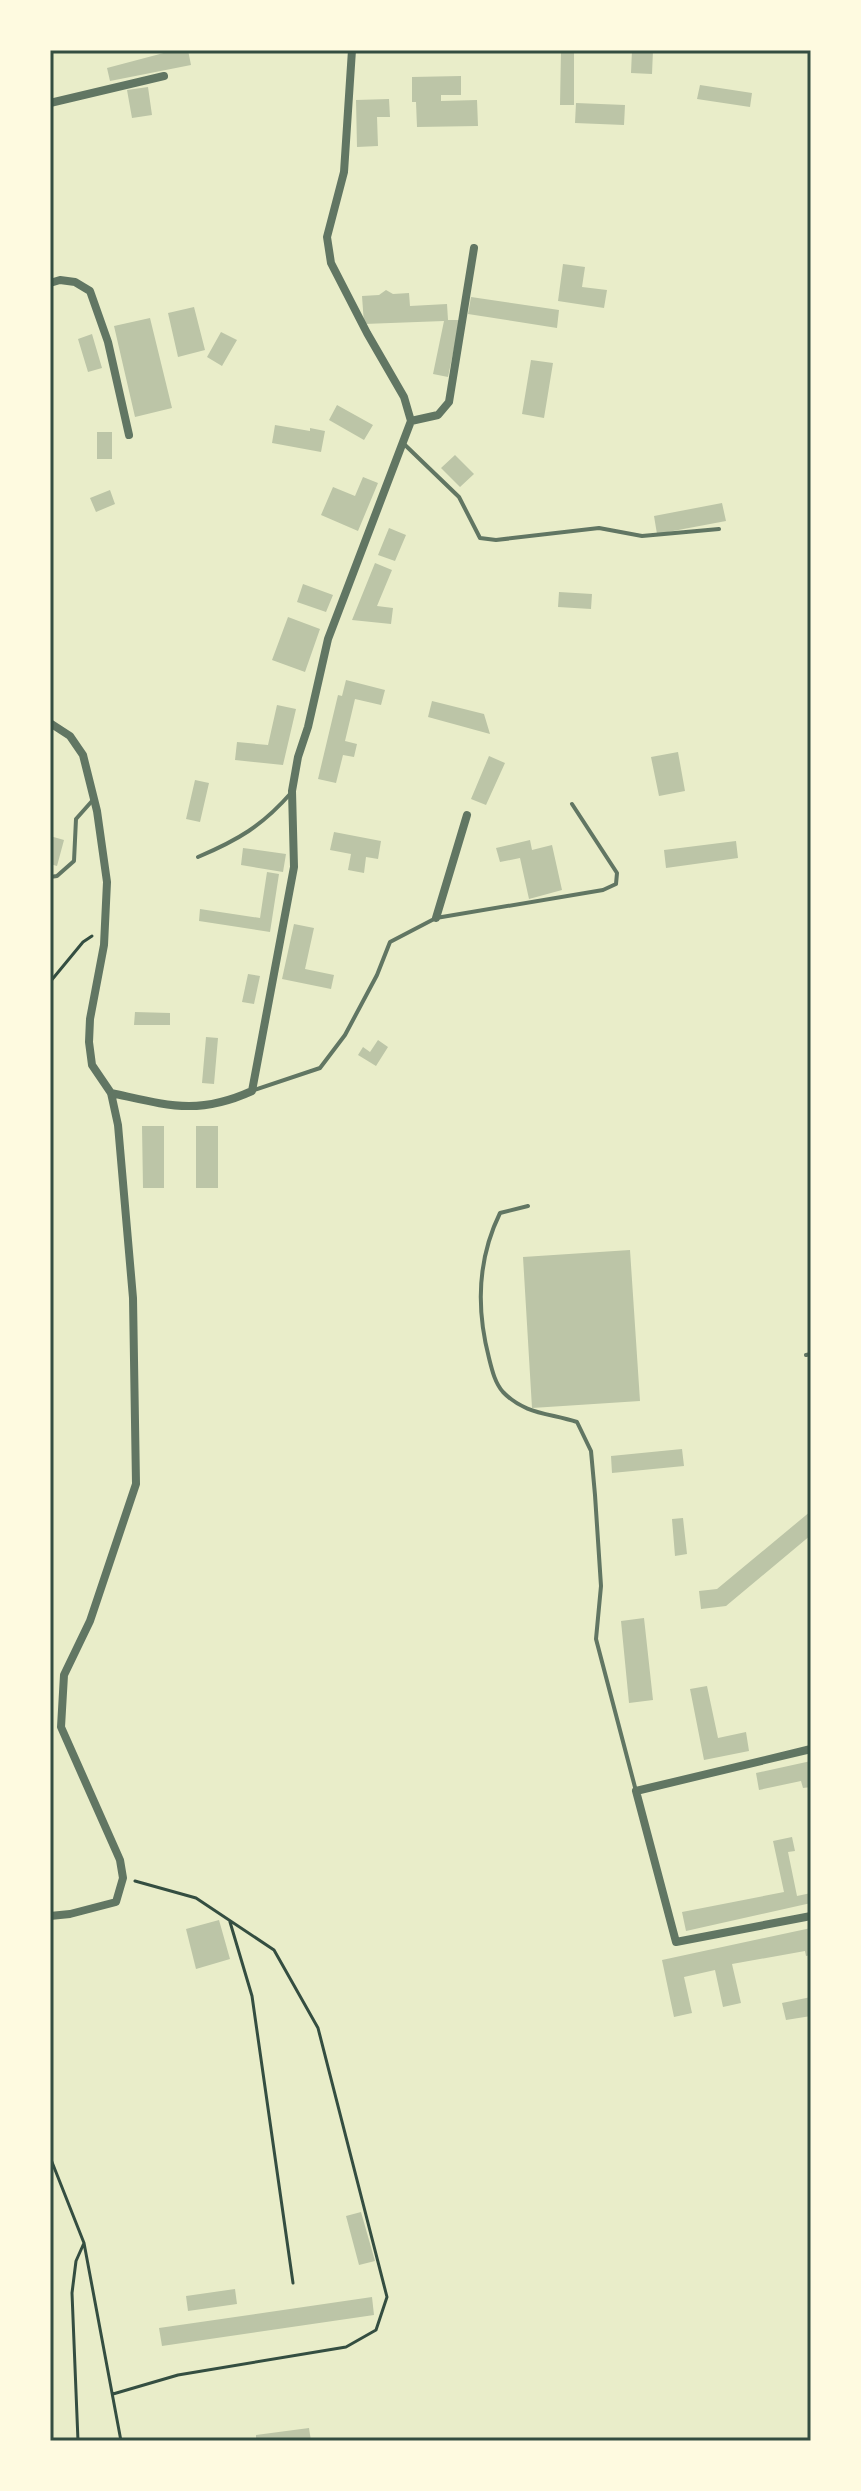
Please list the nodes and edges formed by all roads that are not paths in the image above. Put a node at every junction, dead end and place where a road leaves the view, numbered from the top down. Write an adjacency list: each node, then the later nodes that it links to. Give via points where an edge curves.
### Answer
1 (352, 50): 6 (street, via 344,172 327,237 331,263 404,397)
2 (164, 76): 3 (street)
3 (50, 103)
4 (474, 248): 6 (street, via 449,402 438,415)
5 (50, 283): 7 (street, via 75,282 90,291 108,342)
6 (411, 421): 8 (street)
7 (129, 435)
8 (404, 444): 9 (lane, via 459,497 480,538 599,528 642,536); 11 (street, via 328,639)
9 (719, 529)
10 (50, 723): 12 (street, via 70,736 83,755)
11 (292, 791): 15 (lane, via 241,839); 18 (street, via 294,867)
12 (94, 799): 16 (lane, via 76,819 74,861); 19 (street, via 107,882 104,945 89,1042 92,1065)
13 (572, 804): 17 (lane, via 617,873 616,884)
14 (467, 815): 17 (street)
15 (198, 857)
16 (50, 877)
17 (436, 918): 18 (lane, via 390,942 345,1035 320,1068)
18 (252, 1091): 19 (street, via 228,1102 177,1108)
19 (111, 1093): 23 (street, via 133,1298 136,1484 90,1621 64,1675 61,1727 120,1860 123,1878 116,1902)
20 (528, 1206): 22 (lane, via 500,1213 487,1239 479,1307 484,1341 502,1391 534,1413 577,1422 591,1451 601,1586 596,1639)
21 (811, 1749): 22 (street)
22 (636, 1791): 24 (street, via 676,1942)
23 (50, 1916)
24 (811, 1916)

